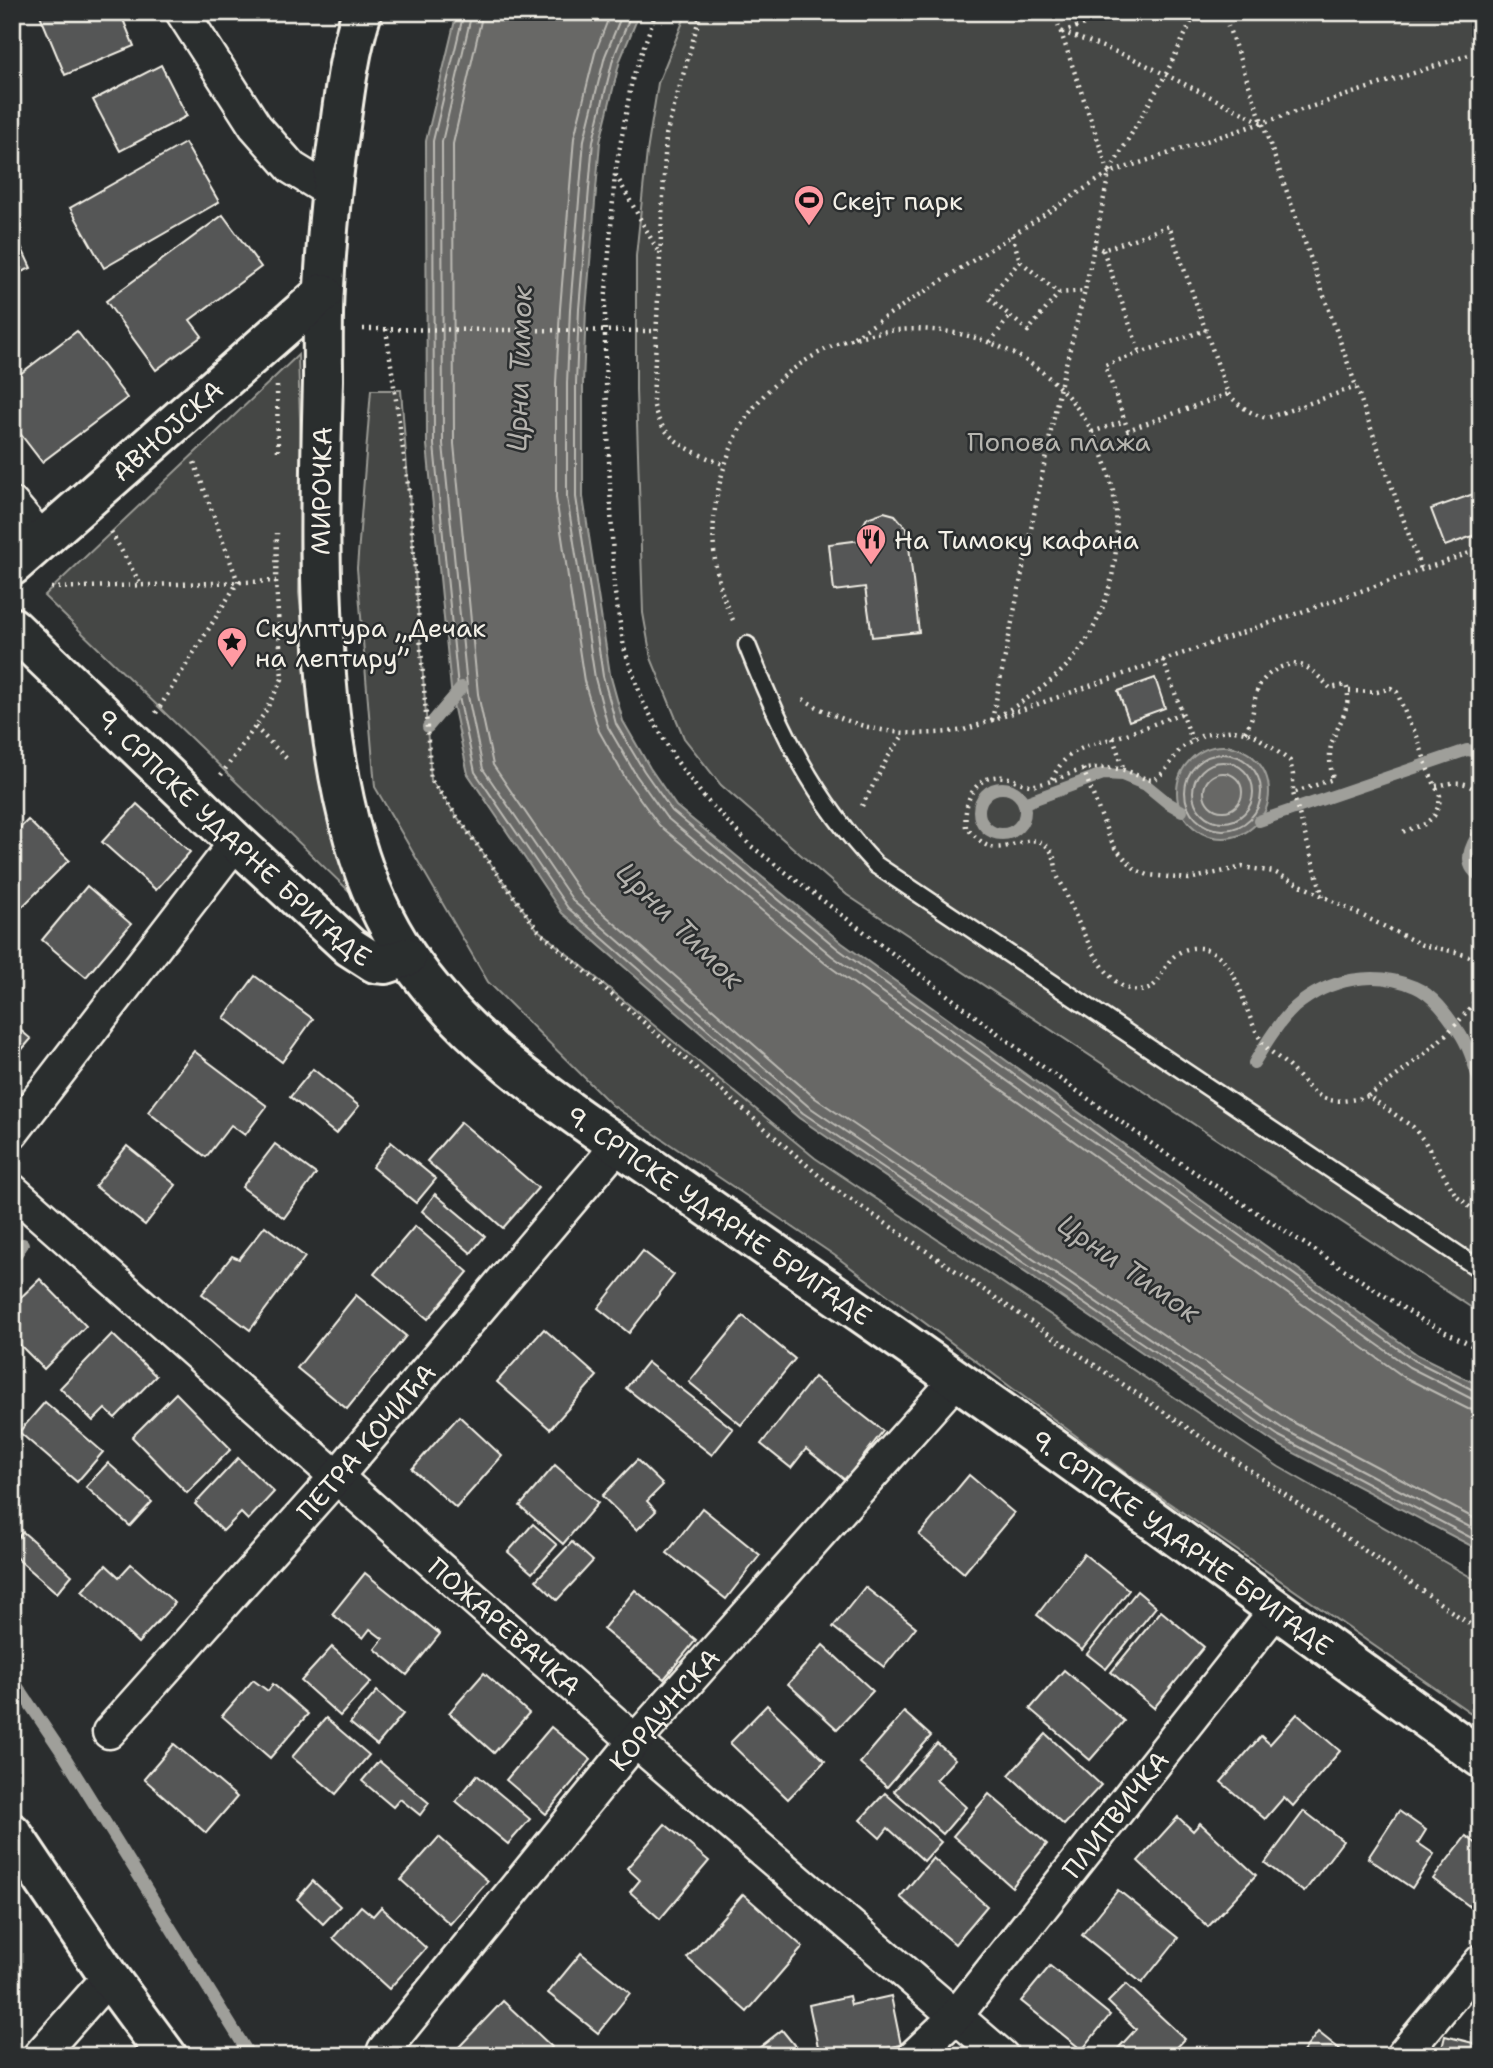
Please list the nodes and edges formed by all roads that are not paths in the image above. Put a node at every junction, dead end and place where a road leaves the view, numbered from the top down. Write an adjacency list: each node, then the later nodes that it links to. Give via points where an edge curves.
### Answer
1 (181, 12): 3 (street, via 255,126 292,168)
2 (362, 12): 3 (street, МИРОЧКА)
3 (331, 192): 4 (street, МИРОЧКА)
4 (323, 293): 6 (street, АВНОЈСКА); 11 (street, МИРОЧКА, via 319,556 323,651 336,761 362,863 381,912)
5 (12, 504): 6 (street)
6 (42, 539): 7 (street, АВНОЈСКА)
7 (12, 566)
8 (12, 627): 10 (street, 9. СРПСКЕ УДАРНЕ БРИГАДЕ)
9 (747, 645): 15 (lane, via 819,795 847,835 876,865)
10 (236, 842): 11 (street, 9. СРПСКЕ УДАРНЕ БРИГАДЕ, via 363,957 386,964); 12 (street)
11 (407, 957): 13 (street, 9. СРПСКЕ УДАРНЕ БРИГАДЕ, via 458,1018 511,1067)
12 (12, 1133)
13 (618, 1145): 16 (street, 9. СРПСКЕ УДАРНЕ БРИГАДЕ); 17 (street, ПЕТРА КОЧИЋА)
14 (12, 1190): 17 (street, ПОЖАРЕВАЧКА)
15 (1481, 1270)
16 (957, 1379): 18 (street, 9. СРПСКЕ УДАРНЕ БРИГАДЕ); 20 (street, КОРДУНСКА)
17 (337, 1476): 19 (street, ПЕТРА КОЧИЋА); 20 (street, ПОЖАРЕВАЧКА)
18 (1276, 1609): 21 (street, 9. СРПСКЕ УДАРНЕ БРИГАДЕ); 25 (street, ПЛИТВИЧКА)
19 (109, 1732)
20 (635, 1741): 25 (street, ПОЖАРЕВАЧКА); 26 (street, КОРДУНСКА)
21 (1481, 1758)
22 (12, 1833): 24 (street)
23 (1481, 1961): 31 (street)
24 (109, 1977): 27 (street); 28 (street)
25 (955, 2017): 29 (street, ПЛИТВИЧКА); 30 (street, ПОЖАРЕВАЧКА)
26 (384, 2050)
27 (39, 2056)
28 (167, 2056)
29 (914, 2056)
30 (1002, 2056)
31 (1402, 2056)

